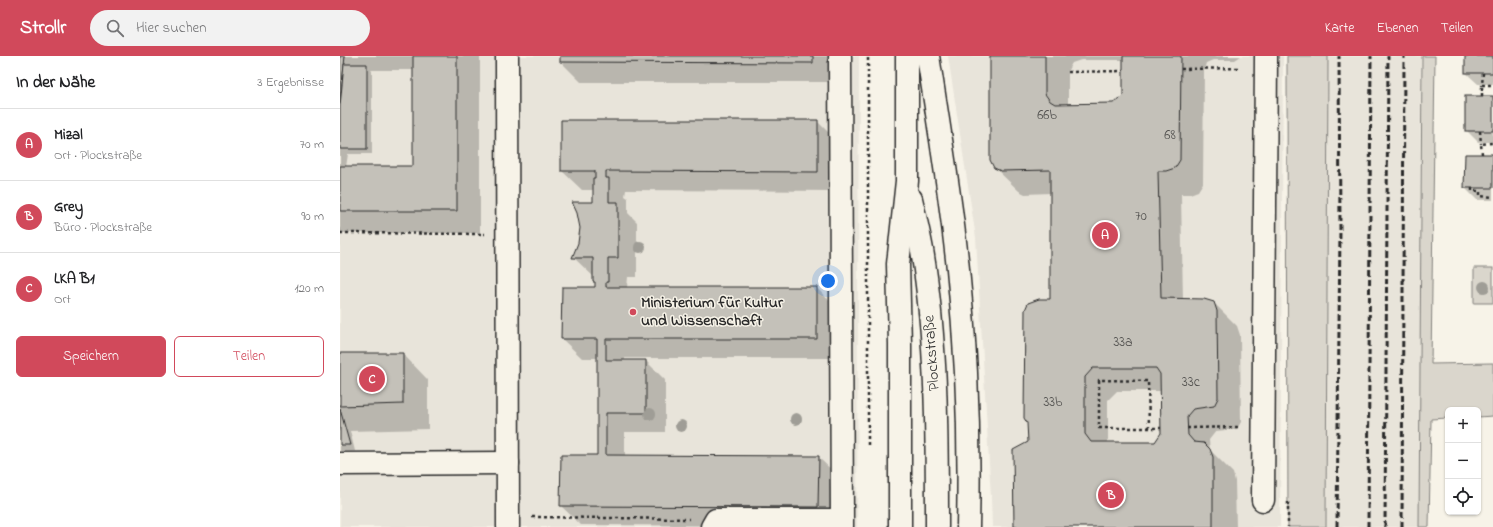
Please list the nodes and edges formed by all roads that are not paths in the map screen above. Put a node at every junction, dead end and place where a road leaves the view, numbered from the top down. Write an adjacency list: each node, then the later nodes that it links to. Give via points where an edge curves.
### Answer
1 (507, 56): 7 (main road)
2 (840, 56): 12 (main road)
3 (907, 56): 6 (main road, Plockstraße)
4 (928, 56): 15 (main road, via 958,269 970,474)
5 (1266, 62): 9 (main road)
6 (908, 180): 13 (main road, Plockstraße, via 898,264); 14 (main road, Plockstraße, via 922,250 932,331 937,423)
7 (508, 463): 8 (main road); 10 (main road)
8 (340, 464)
9 (1263, 500)
10 (508, 522)
11 (714, 523): 12 (main road)
12 (842, 523)
13 (900, 527)
14 (937, 527)
15 (968, 527)

